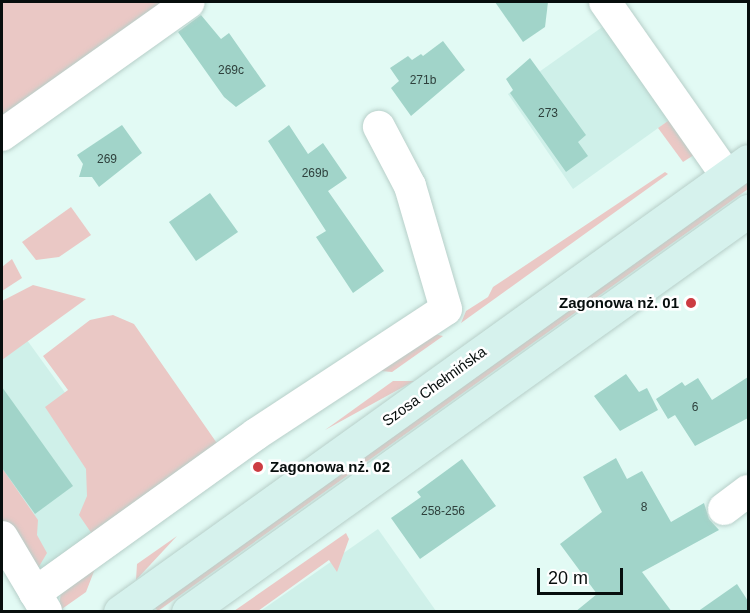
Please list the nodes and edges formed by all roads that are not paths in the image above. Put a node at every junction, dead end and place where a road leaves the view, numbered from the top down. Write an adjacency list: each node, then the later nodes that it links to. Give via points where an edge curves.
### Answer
1 (189, 2): 4 (street)
2 (604, 2): 5 (street)
3 (380, 127): 8 (street, via 410,186 446,309 256,434)
4 (2, 135)
5 (738, 169): 9 (main road, Szosa Chełmińska)
6 (748, 211): 10 (main road)
7 (2, 537): 8 (street)
8 (41, 602)
9 (120, 612)
10 (188, 612)

